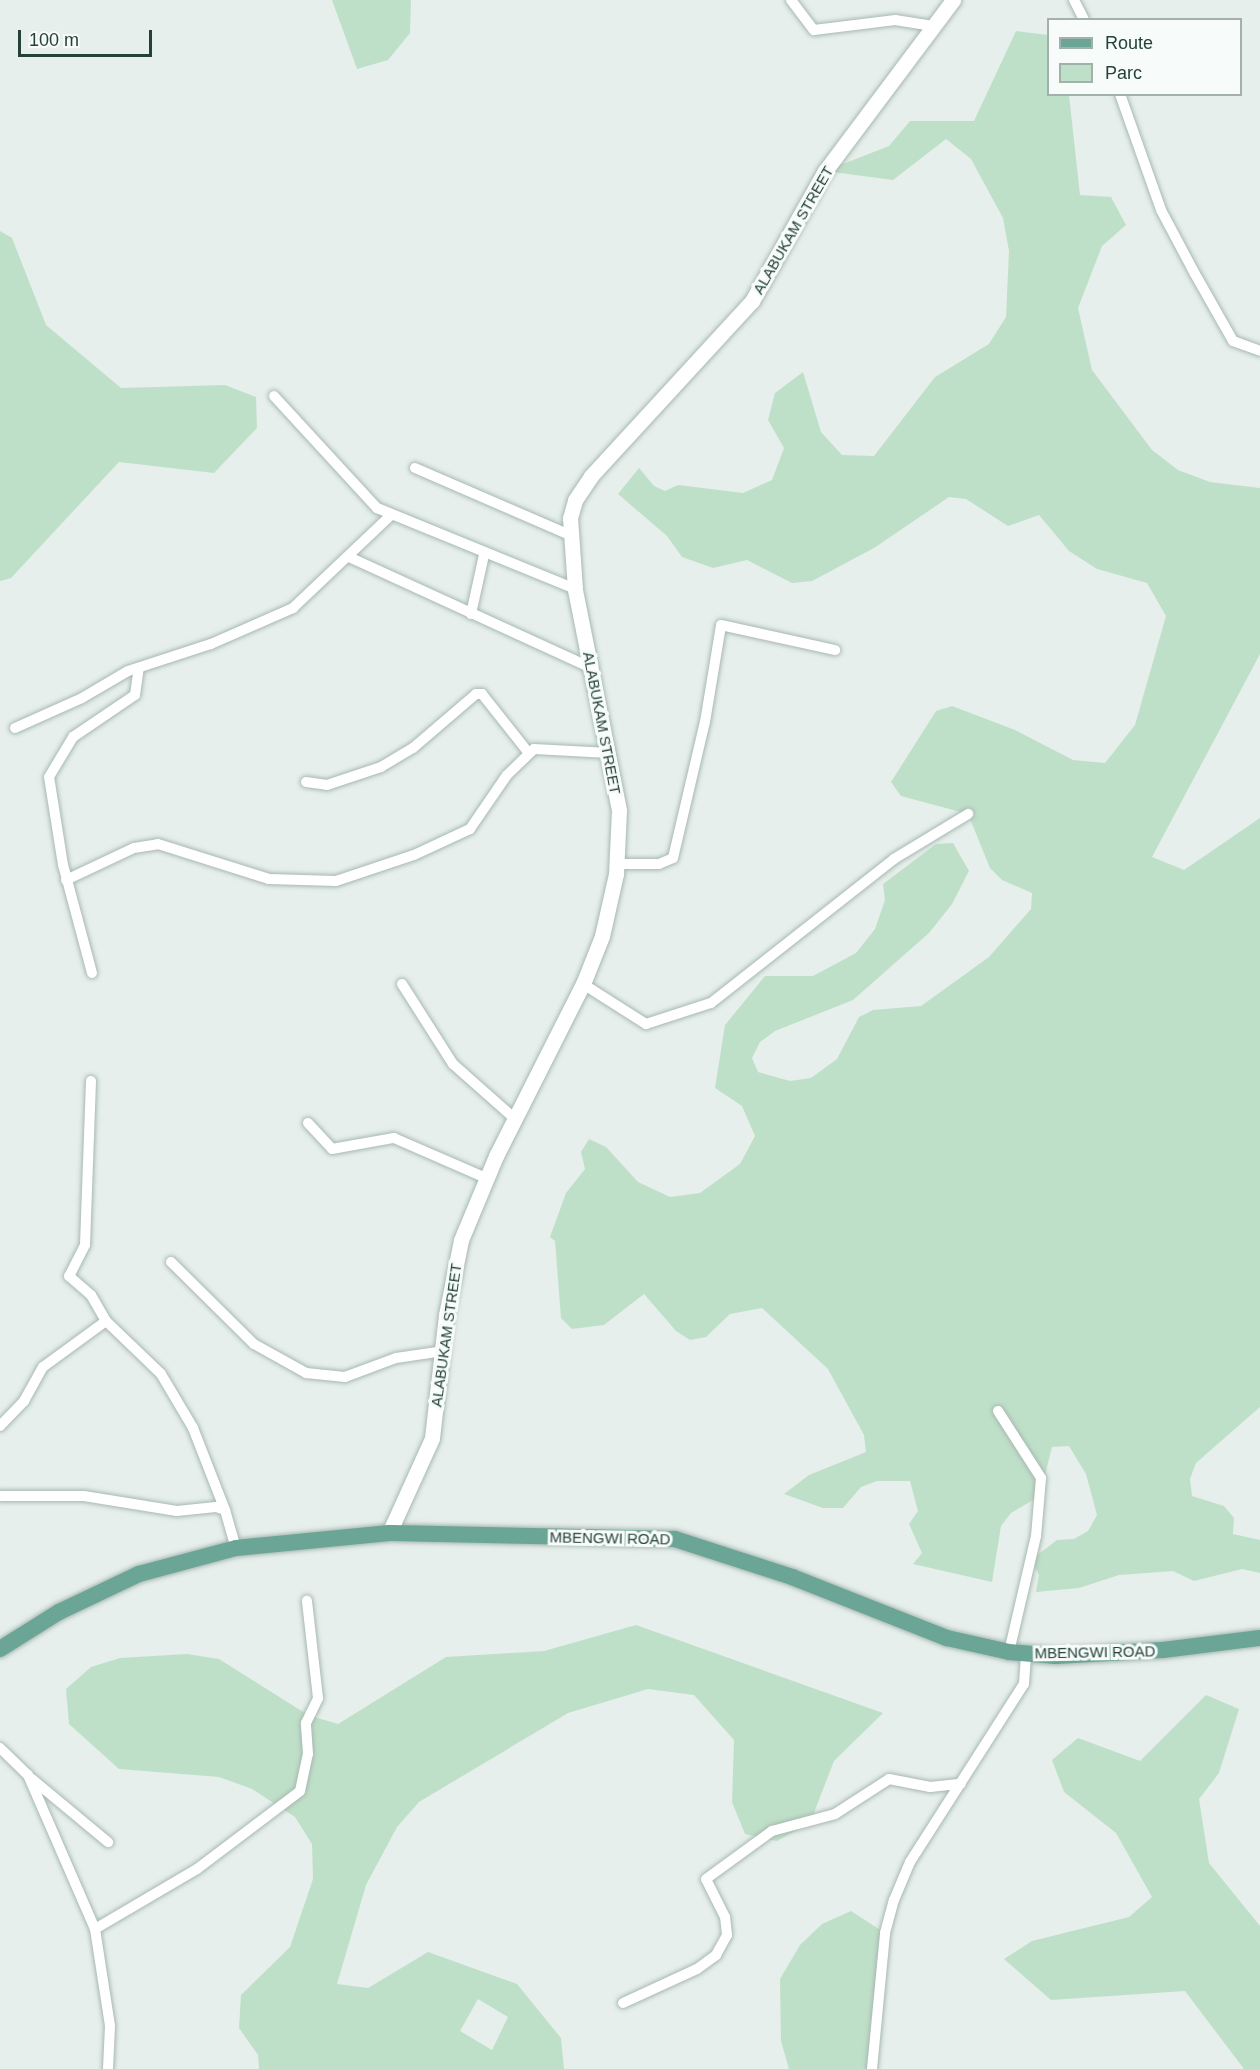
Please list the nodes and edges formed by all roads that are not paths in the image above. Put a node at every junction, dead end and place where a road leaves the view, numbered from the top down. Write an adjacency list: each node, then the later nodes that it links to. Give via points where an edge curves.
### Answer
1 (791, 0): 5 (street, via 814,30 895,20)
2 (953, 0): 5 (street, ALABUKAM STREET)
3 (1074, 0): 4 (street)
4 (1083, 18)
5 (932, 26): 11 (street, ALABUKAM STREET, via 813,189 752,301 591,476 575,500)
6 (1121, 96): 7 (street, via 1161,210 1200,284 1233,341)
7 (1260, 351)
8 (274, 396): 10 (street, via 363,496)
9 (415, 468): 11 (street)
10 (390, 516): 12 (street); 13 (street)
11 (570, 536): 14 (street, ALABUKAM STREET)
12 (484, 555): 14 (street); 15 (street)
13 (349, 557): 15 (street); 17 (street, via 293,608 211,644)
14 (575, 589): 18 (street, ALABUKAM STREET)
15 (471, 614): 18 (street)
16 (835, 650): 24 (street, via 721,625 705,722 673,858 659,864)
17 (139, 668): 19 (street); 25 (street, via 135,695 73,736 49,777)
18 (592, 668): 21 (street, ALABUKAM STREET)
19 (15, 728)
20 (528, 752): 21 (street); 22 (street, via 482,694 476,694 413,748 381,768 327,785); 25 (street, via 470,829 414,855 336,880 269,879 158,844 134,849)
21 (609, 753): 24 (street, ALABUKAM STREET, via 620,819)
22 (306, 782)
23 (968, 814): 28 (street, via 894,859 711,1003 646,1024)
24 (618, 864): 28 (street, ALABUKAM STREET, via 602,936)
25 (66, 880): 26 (street, via 78,909)
26 (92, 973)
27 (402, 984): 30 (street, via 453,1064)
28 (583, 984): 30 (street, ALABUKAM STREET)
29 (91, 1081): 34 (street, via 85,1245 69,1276 91,1295)
30 (515, 1119): 32 (street, ALABUKAM STREET)
31 (308, 1123): 32 (street, via 332,1149 394,1138)
32 (486, 1178): 35 (street, ALABUKAM STREET, via 455,1263)
33 (171, 1262): 35 (street, via 254,1344 306,1373 345,1377 396,1358)
34 (106, 1321): 37 (street, via 43,1367 24,1401); 39 (street, via 142,1354 172,1392 193,1428)
35 (444, 1352): 40 (street, ALABUKAM STREET, via 432,1438)
36 (998, 1411): 45 (street, via 1041,1478 1036,1536)
37 (0, 1426)
38 (0, 1496): 39 (street, via 84,1496 177,1511 208,1506)
39 (225, 1510): 41 (street)
40 (389, 1533): 41 (main road, MBENGWI ROAD); 45 (main road, MBENGWI ROAD, via 675,1539 792,1577 947,1638)
41 (236, 1548): 44 (main road, MBENGWI ROAD, via 139,1574 59,1612)
42 (307, 1601): 51 (street, via 318,1698 306,1723 308,1754 300,1791 197,1869)
43 (1260, 1638): 46 (main road, MBENGWI ROAD, via 1163,1650)
44 (0, 1649)
45 (1009, 1652): 46 (main road, MBENGWI ROAD)
46 (1026, 1653): 49 (street, via 1024,1684)
47 (0, 1748): 48 (street)
48 (28, 1775): 50 (street); 51 (street)
49 (961, 1784): 52 (street, via 930,1787 889,1779 835,1814 772,1831 706,1879 725,1917 727,1935 716,1955); 54 (street, via 910,1862 894,1900 885,1933)
50 (108, 1842)
51 (95, 1929): 53 (street, via 110,2026)
52 (622, 2003)
53 (108, 2069)
54 (872, 2069)

